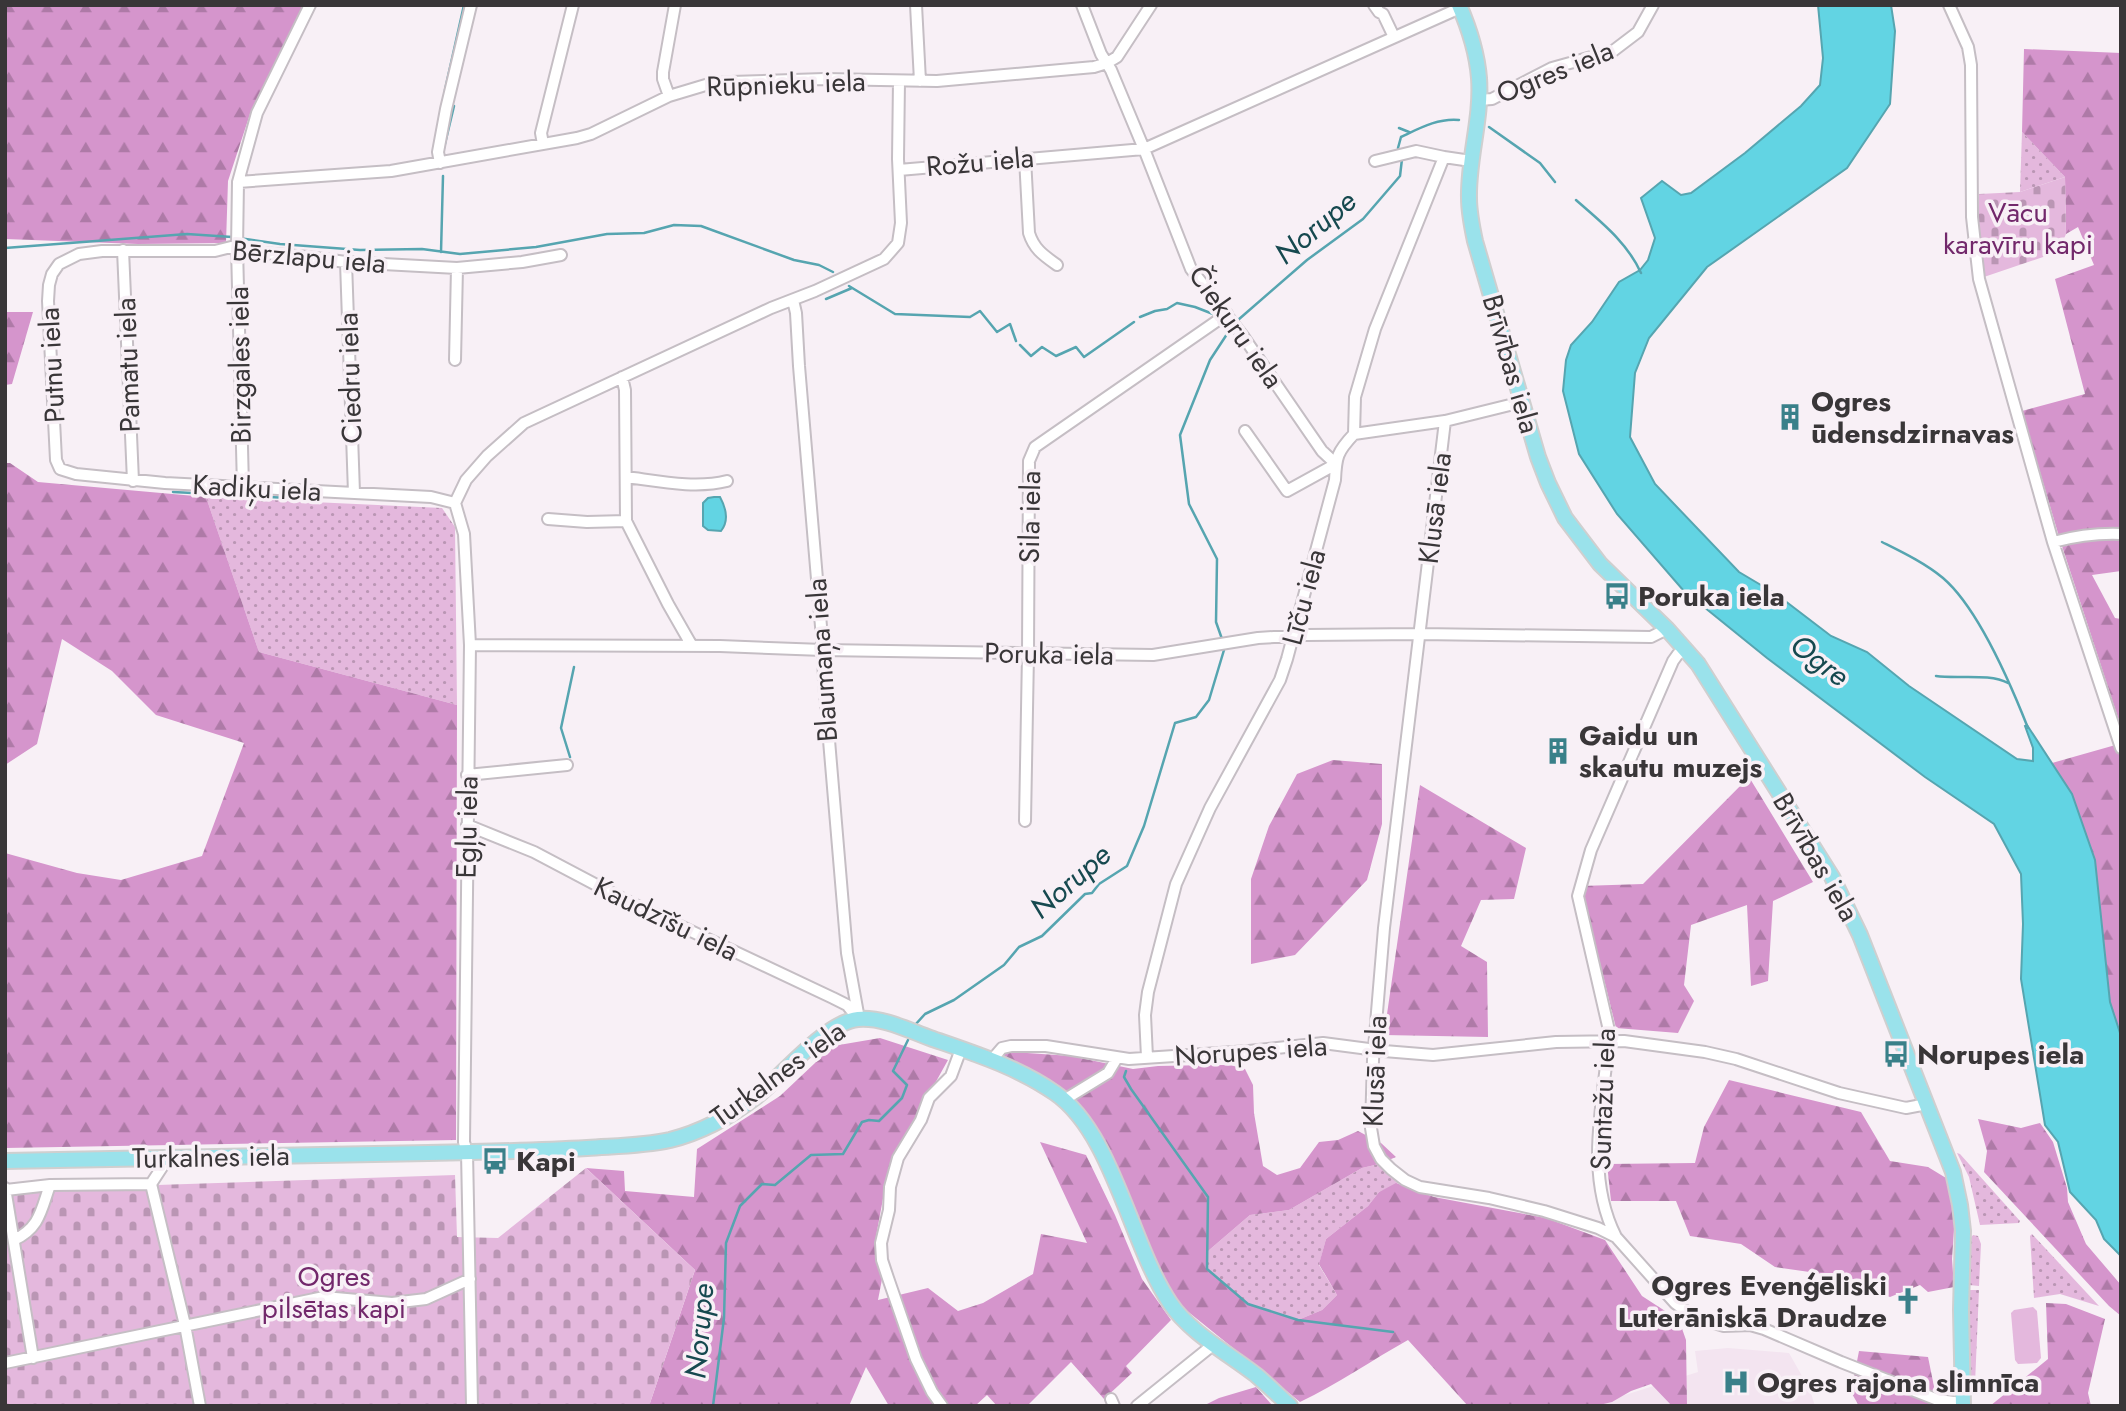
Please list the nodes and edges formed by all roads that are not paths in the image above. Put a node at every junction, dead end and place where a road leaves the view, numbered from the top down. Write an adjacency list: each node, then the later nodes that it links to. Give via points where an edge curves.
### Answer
1 (310, 5): 26 (street, Birzgales iela, via 257,113)
2 (471, 5): 24 (street, via 446,109)
3 (573, 5): 18 (street)
4 (675, 5): 16 (street, via 663,79)
5 (916, 5): 15 (street)
6 (1082, 5): 13 (street, Čiekuru iela)
7 (1151, 5): 13 (street, via 1117,57)
8 (1374, 5): 12 (street)
9 (1949, 5): 53 (street, via 1972,65 1972,217 1979,279)
10 (1459, 7): 12 (street, Rožu iela); 17 (main road, Brīvības iela, via 1478,65)
11 (1647, 8): 17 (street, Ogres iela, via 1638,32 1613,51 1552,68 1492,99)
12 (1394, 37): 19 (street, Rožu iela)
13 (1107, 63): 15 (street, Rūpnieku iela); 19 (street, Čiekuru iela)
14 (899, 81): 15 (street, Rūpnieku iela); 16 (street, Rūpnieku iela, via 731,82); 25 (street)
15 (920, 81)
16 (669, 96): 18 (street, Rūpnieku iela, via 591,134)
17 (1479, 100): 23 (main road, Brīvības iela)
18 (542, 144): 24 (street, Rūpnieku iela)
19 (1144, 149): 20 (street, Rožu iela); 35 (street, Čiekuru iela, via 1191,269)
20 (1025, 158): 25 (street, Rožu iela); 32 (street, via 1029,233 1039,253)
21 (1444, 158): 22 (street, via 1416,151); 23 (street); 41 (street, Līču iela, via 1375,329 1355,397)
22 (1375, 160)
23 (1471, 161): 38 (main road, Brīvības iela, via 1469,197 1475,241)
24 (440, 163): 26 (street, Rūpnieku iela, via 391,172)
25 (900, 170): 34 (street, Rožu iela, via 898,243 877,264)
26 (237, 182): 27 (street, Birzgales iela)
27 (237, 248): 28 (street, Bērzlapu iela); 30 (street, Bērzlapu iela); 47 (street, Birzgales iela)
28 (123, 250): 31 (street, Bērzlapu iela, via 79,254); 45 (street, Pamatu iela)
29 (561, 255): 33 (street, Bērzlapu iela)
30 (346, 262): 33 (street, Bērzlapu iela); 48 (street, Ciedru iela)
31 (59, 264): 43 (street, Putnu iela, via 52,274 48,301)
32 (1057, 265)
33 (457, 268): 36 (street)
34 (793, 300): 37 (street, Rožu iela); 59 (street, Blaumaņa iela)
35 (1227, 314): 42 (street, Čiekuru iela, via 1322,452); 61 (street, Sila iela, via 1035,447 1029,461)
36 (455, 360)
37 (622, 377): 44 (street); 49 (street, Rožu iela, via 524,424 466,480)
38 (1522, 402): 39 (street); 54 (main road, Brīvības iela, via 1538,457 1565,518 1600,565)
39 (1445, 421): 41 (street); 55 (street, Klusā iela)
40 (1245, 430): 42 (street, via 1287,491)
41 (1354, 434): 42 (street, Līču iela, via 1340,449)
42 (1336, 464): 56 (street, Līču iela)
43 (60, 468): 45 (street, Kadiķu iela)
44 (626, 477): 46 (street, via 689,483); 51 (street)
45 (134, 481): 47 (street, Kadiķu iela)
46 (727, 481)
47 (243, 487): 48 (street, Kadiķu iela)
48 (354, 493): 49 (street, Kadiķu iela, via 431,497)
49 (455, 503): 57 (street, Egļu iela, via 464,534)
50 (548, 519): 51 (street)
51 (626, 521): 58 (street)
52 (2121, 534): 53 (street)
53 (2053, 542): 62 (street)
54 (1667, 629): 55 (street, Poruka iela, via 1651,638); 60 (main road, Brīvības iela)
55 (1420, 634): 56 (street, Poruka iela); 70 (street, Klusā iela)
56 (1294, 636): 61 (street, Poruka iela, via 1153,655); 71 (street, Līču iela, via 1280,680 1210,808 1176,884 1148,992)
57 (470, 645): 58 (street, Poruka iela); 64 (street, Egļu iela)
58 (692, 646): 59 (street, Poruka iela)
59 (823, 650): 61 (street, Poruka iela); 67 (street, Blaumaņa iela, via 843,915)
60 (1686, 650): 68 (street, Suntažu iela, via 1673,661 1648,716 1591,850 1578,895 1607,1014); 75 (main road, Brīvības iela, via 1846,903)
61 (1028, 654): 65 (street, Sila iela)
62 (2121, 748)
63 (566, 765): 64 (street)
64 (467, 775): 66 (street, Egļu iela)
65 (1025, 821)
66 (467, 825): 67 (street, Kaudzīšu iela, via 534,852 833,998); 76 (street, Egļu iela)
67 (859, 1019): 69 (main road, Turkalnes iela, via 882,1021); 76 (main road, Turkalnes iela, via 833,1028 735,1111 683,1136 638,1145)
68 (1609, 1041): 70 (street, Norupes iela, via 1433,1055); 75 (street, Norupes iela, via 1705,1052 1839,1093 1906,1108); 82 (street, Suntažu iela, via 1597,1149 1603,1207)
69 (961, 1049): 73 (main road, Turkalnes iela); 94 (street, via 951,1076 929,1098 898,1158 881,1242 882,1260 916,1359)
70 (1373, 1049): 71 (street, Norupes iela, via 1323,1043); 82 (street, Klusā iela, via 1372,1139 1381,1159 1405,1180 1419,1187 1544,1211)
71 (1147, 1057): 72 (street, Norupes iela)
72 (1117, 1058): 73 (street, Norupes iela, via 1076,1049 1011,1046 1002,1048); 74 (street, via 1108,1073)
73 (994, 1062): 74 (main road, Turkalnes iela)
74 (1064, 1100): 88 (main road, Turkalnes iela, via 1093,1136 1170,1304)
75 (1927, 1104): 91 (main road, Brīvības iela, via 1946,1149 1963,1230)
76 (467, 1153): 77 (main road, Turkalnes iela); 86 (street, Egļu iela)
77 (168, 1158): 78 (main road, Turkalnes iela); 79 (street)
78 (5, 1161)
79 (151, 1184): 80 (street); 87 (street)
80 (50, 1185): 81 (street); 83 (street, via 36,1223 28,1234)
81 (6, 1189): 83 (street)
82 (1616, 1237): 91 (street, Klusā iela, via 1693,1317 1724,1326 1764,1329 1938,1400)
83 (14, 1240): 84 (street)
84 (18, 1259): 85 (street); 89 (street)
85 (5, 1261)
86 (470, 1279): 87 (street, via 426,1299 392,1303 324,1297); 93 (street, Egļu iela)
87 (185, 1325): 89 (street); 92 (street)
88 (1214, 1344): 95 (street); 96 (main road, Turkalnes iela)
89 (33, 1358): 90 (street)
90 (5, 1363)
91 (1962, 1404)
92 (200, 1406)
93 (472, 1406)
94 (942, 1406)
95 (1138, 1406)
96 (1290, 1406)

